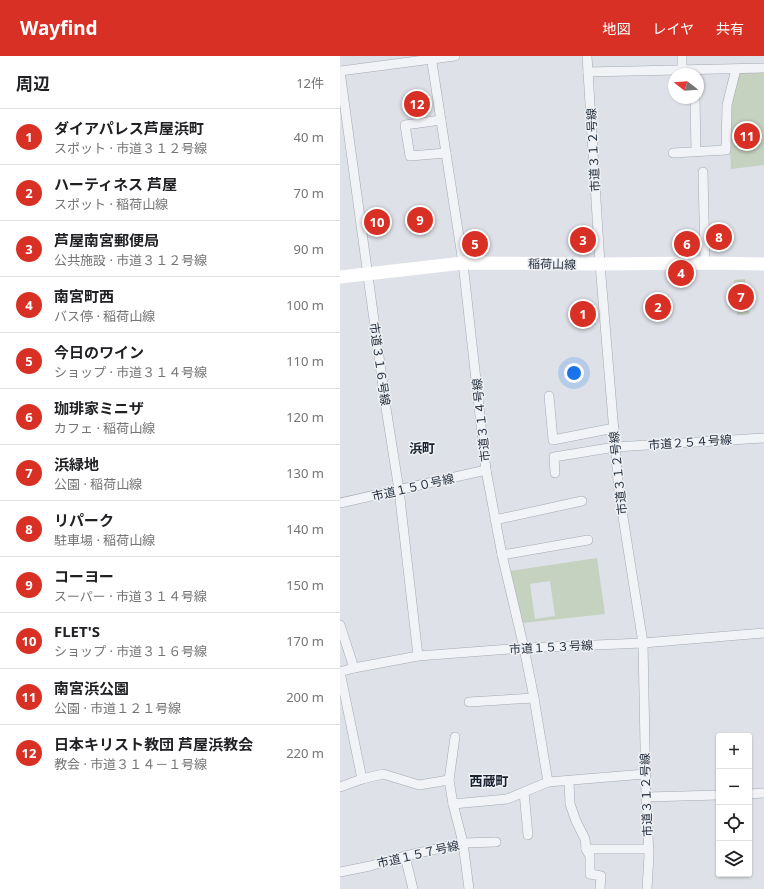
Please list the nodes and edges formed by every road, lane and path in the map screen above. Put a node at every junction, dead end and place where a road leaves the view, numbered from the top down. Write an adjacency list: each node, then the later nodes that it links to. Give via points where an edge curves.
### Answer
1 (455, 56): 4 (street)
2 (586, 56): 11 (street, 市道３１２号線)
3 (682, 56): 5 (street)
4 (431, 58): 9 (street); 13 (street, 市道３１４号線)
5 (682, 68)
6 (764, 68): 7 (street)
7 (736, 69): 10 (street); 14 (street, via 727,105 726,150)
8 (668, 70): 11 (street)
9 (340, 71): 22 (street, 市道３１６号線)
10 (704, 71)
11 (588, 72): 20 (street, 市道３１２号線)
12 (695, 104): 14 (street)
13 (441, 120): 16 (street, 市道３１４号線); 16 (street, via 405,125 410,156)
14 (696, 151): 15 (street)
15 (673, 152)
16 (446, 153): 18 (street, 市道３１４号線)
17 (703, 172): 19 (street)
18 (463, 263): 20 (street, 稲荷山線); 22 (street, 稲荷山線); 28 (street, 市道３１４号線)
19 (705, 263): 20 (street, 稲荷山線); 21 (street, 稲荷山線)
20 (600, 264): 25 (street, 市道３１２号線)
21 (764, 264)
22 (368, 274): 23 (street, 稲荷山線); 30 (street, 市道３１６号線)
23 (340, 277)
24 (549, 396): 25 (street, via 553,440)
25 (614, 428): 27 (street, 市道３１２号線)
26 (764, 438): 27 (street, 市道２５４号線)
27 (615, 447): 29 (street, 市道２５４号線, via 554,457); 38 (street, 市道３１２号線, via 619,492)
28 (486, 470): 30 (street, 市道１５０号線); 33 (street, 市道３１４号線)
29 (555, 473)
30 (399, 490): 32 (street, 市道１５０号線); 40 (street, 市道３１６号線)
31 (582, 501): 33 (street)
32 (340, 503)
33 (495, 520): 35 (street, 市道３１４号線)
34 (588, 540): 35 (street)
35 (502, 555): 39 (street, 市道３１４号線)
36 (340, 625): 41 (street)
37 (764, 633): 38 (street, 市道１５３号線)
38 (643, 643): 39 (street, 市道１５３号線); 46 (street, 市道３１２号線)
39 (524, 648): 40 (street, 市道１５３号線); 43 (street, 市道３１４号線)
40 (418, 656): 41 (street, 市道１５３号線)
41 (354, 668): 42 (street, 市道１５３号線)
42 (340, 672): 47 (street)
43 (534, 698): 44 (street); 50 (street, 市道３１４号線)
44 (469, 702)
45 (455, 737): 48 (street)
46 (645, 774): 49 (street); 56 (street, 市道３１２号線)
47 (362, 779): 48 (street, via 383,774 419,785); 51 (street)
48 (449, 780): 57 (street)
49 (569, 781): 50 (street); 61 (street, via 570,804 586,839)
50 (548, 782): 52 (street)
51 (340, 787)
52 (524, 792): 57 (street, via 507,799); 58 (street)
53 (764, 793): 54 (street)
54 (752, 794)
55 (716, 795): 56 (street)
56 (646, 797): 62 (street, 市道３１２号線)
57 (453, 804): 60 (street)
58 (528, 835)
59 (496, 842): 60 (street, 市道１５７号線)
60 (463, 843): 63 (street, 市道１５７号線); 66 (street)
61 (586, 849): 62 (street); 67 (street, via 590,856 590,874 601,876)
62 (649, 849): 68 (street, 市道３１２号線)
63 (405, 856): 64 (street, 市道１５７号線); 65 (street)
64 (340, 872)
65 (413, 889)
66 (469, 889)
67 (600, 889)
68 (647, 889)

